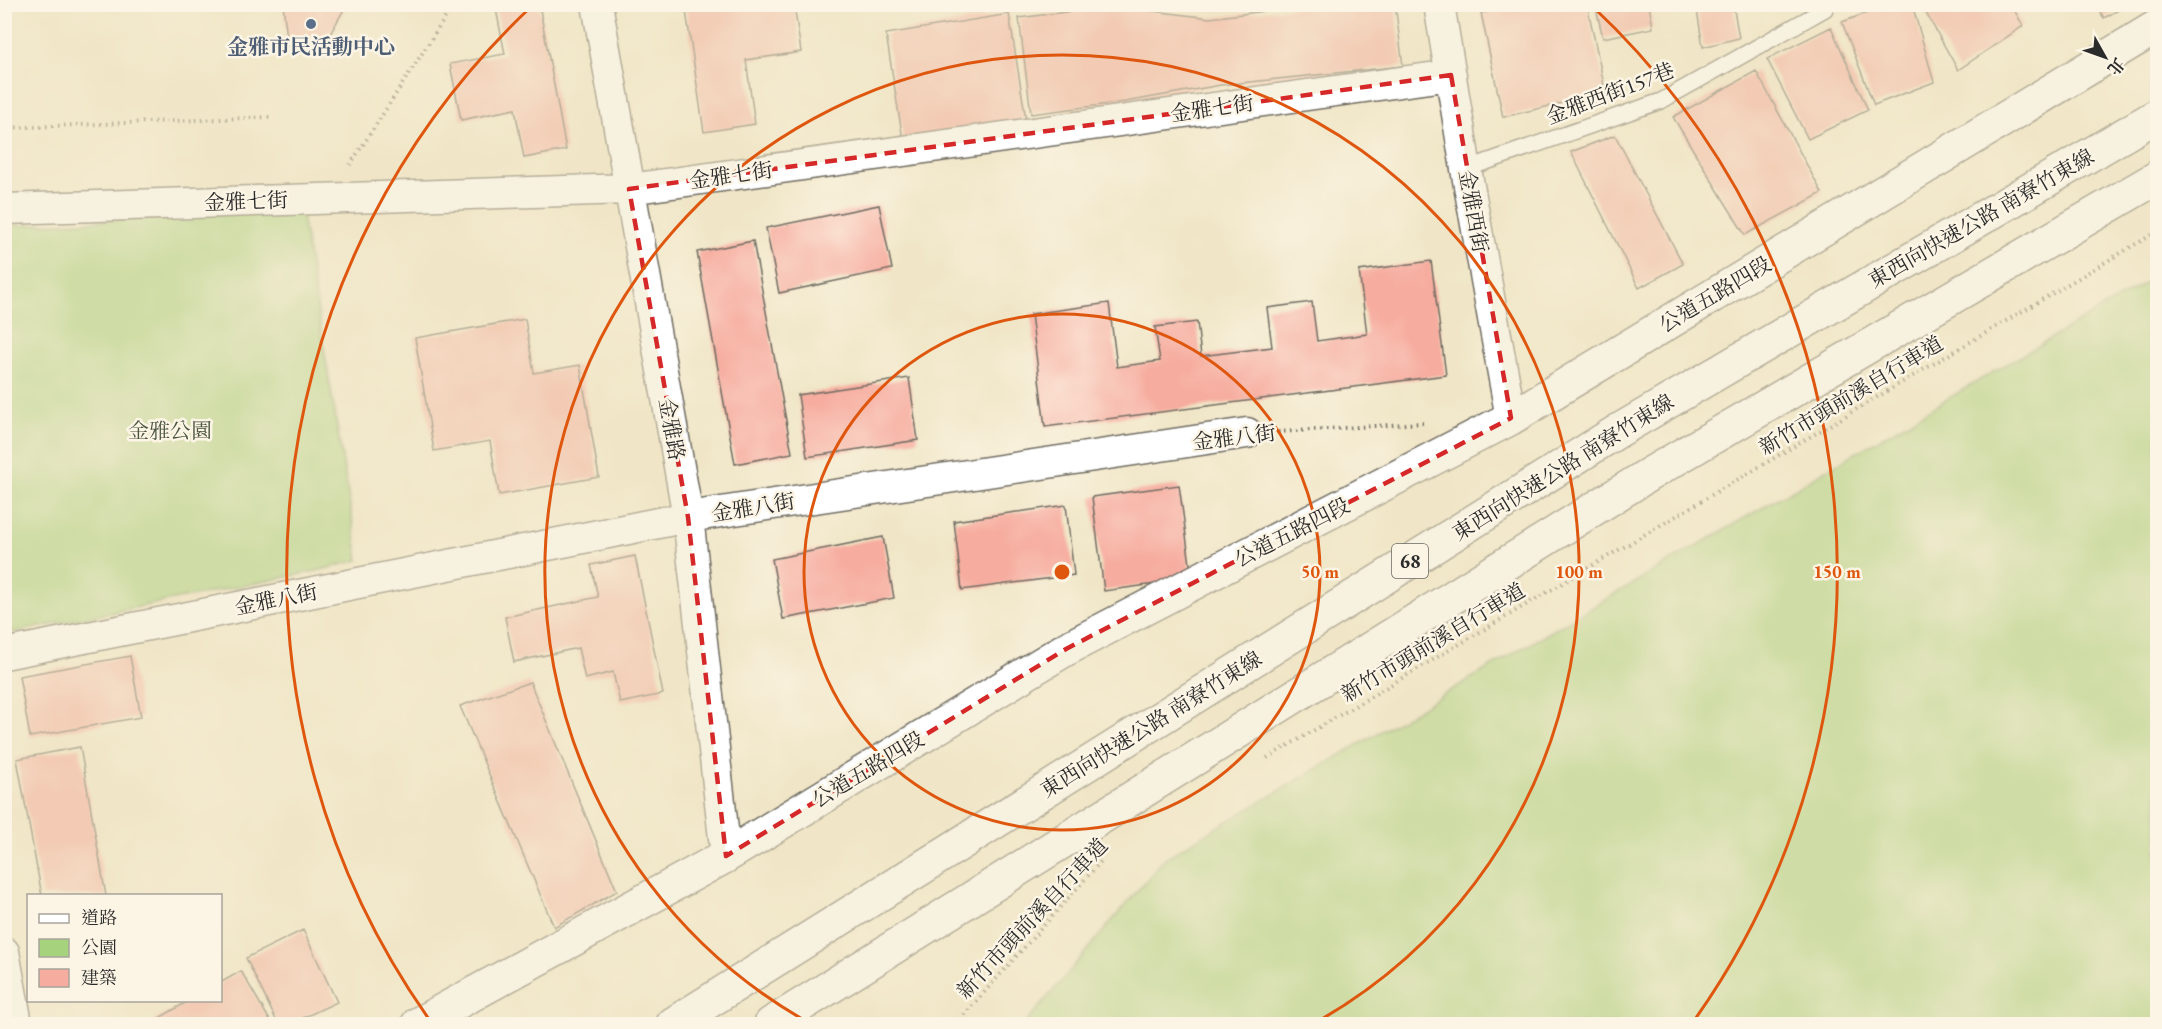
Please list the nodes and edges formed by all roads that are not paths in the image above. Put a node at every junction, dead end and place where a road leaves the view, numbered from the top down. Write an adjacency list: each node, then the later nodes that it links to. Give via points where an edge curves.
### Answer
1 (597, 4): 9 (street, 金雅路)
2 (1440, 4): 5 (street, 金雅西街)
3 (1825, 9): 7 (lane, 金雅西街157巷, via 1661,100)
4 (2157, 26): 11 (main road, 公道五路四段)
5 (1451, 75): 7 (street, 金雅西街); 9 (street, 金雅七街)
6 (2157, 115): 19 (main road, 東西向快速公路 南寮竹東線 / 68, via 1618,431)
7 (1466, 169): 11 (street, 金雅西街)
8 (2157, 177): 20 (main road, 68, via 1648,475)
9 (629, 189): 10 (street, 金雅七街); 13 (street, 金雅路)
10 (4, 208)
11 (1511, 418): 15 (main road, 公道五路四段, via 1066,649)
12 (1246, 433): 13 (street, 金雅八街)
13 (688, 517): 14 (street, 金雅八街); 15 (street, 金雅路)
14 (4, 654)
15 (726, 856): 18 (main road, 公道五路四段)
16 (4, 952): 17 (street)
17 (17, 1024)
18 (418, 1024)
19 (674, 1024)
20 (771, 1024)

